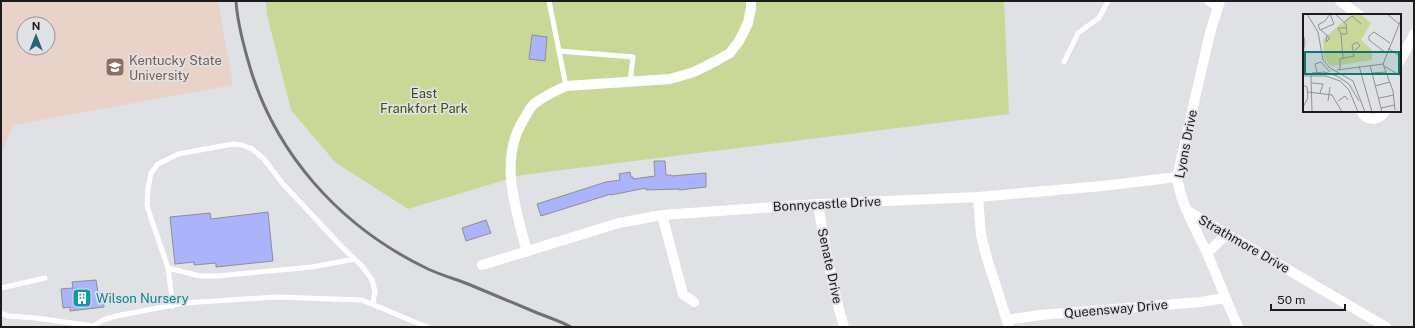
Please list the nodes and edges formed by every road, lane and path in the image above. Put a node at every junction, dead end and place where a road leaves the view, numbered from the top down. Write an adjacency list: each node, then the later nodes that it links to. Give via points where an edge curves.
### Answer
1 (549, 1): 9 (lane)
2 (751, 1): 12 (street, via 748,23 730,53 694,72 670,79)
3 (1108, 1): 11 (lane, via 1099,18 1078,33)
4 (1340, 1): 6 (street)
5 (1216, 3): 16 (street, Lyons Drive)
6 (1358, 14)
7 (1414, 34): 8 (street)
8 (1403, 45): 10 (street)
9 (559, 51): 12 (lane, via 633,58); 13 (lane)
10 (1401, 56)
11 (1064, 62)
12 (630, 82): 13 (street)
13 (566, 86): 22 (street, via 533,105 520,124 512,146 511,182 514,204)
14 (1361, 112): 15 (street, via 1364,117 1374,119)
15 (1384, 112)
16 (1177, 177): 17 (street, Bonnycastle Drive); 19 (street, Lyons Drive, via 1179,192)
17 (978, 196): 18 (street, Bonnycastle Drive); 34 (street, via 981,235)
18 (818, 204): 20 (street, Bonnycastle Drive); 37 (street, Senate Drive, via 824,244)
19 (1186, 210): 21 (street, Strathmore Drive); 23 (street, Lyons Drive)
20 (662, 215): 22 (street, Bonnycastle Drive, via 619,223); 30 (street, via 683,294)
21 (1227, 234): 23 (street); 39 (street, Strathmore Drive)
22 (528, 252): 25 (street, Bonnycastle Drive)
23 (1207, 253): 29 (street, Lyons Drive)
24 (355, 259): 26 (lane, via 312,267 218,276 200,276); 26 (lane, via 283,184 263,158 252,149 233,144 178,154 158,164 151,174 147,206); 31 (lane, via 372,280)
25 (482, 265)
26 (168, 268): 32 (lane)
27 (45, 278): 28 (lane)
28 (1, 288)
29 (1225, 298): 34 (street, Queensway Drive, via 1040,315); 38 (street, Lyons Drive)
30 (694, 302)
31 (373, 304): 32 (lane, via 362,300 277,297 184,303); 36 (lane)
32 (173, 306): 35 (lane, via 116,316 102,320)
33 (1, 313): 35 (lane)
34 (1008, 324)
35 (92, 327)
36 (427, 327)
37 (844, 327)
38 (1238, 327)
39 (1386, 327)

